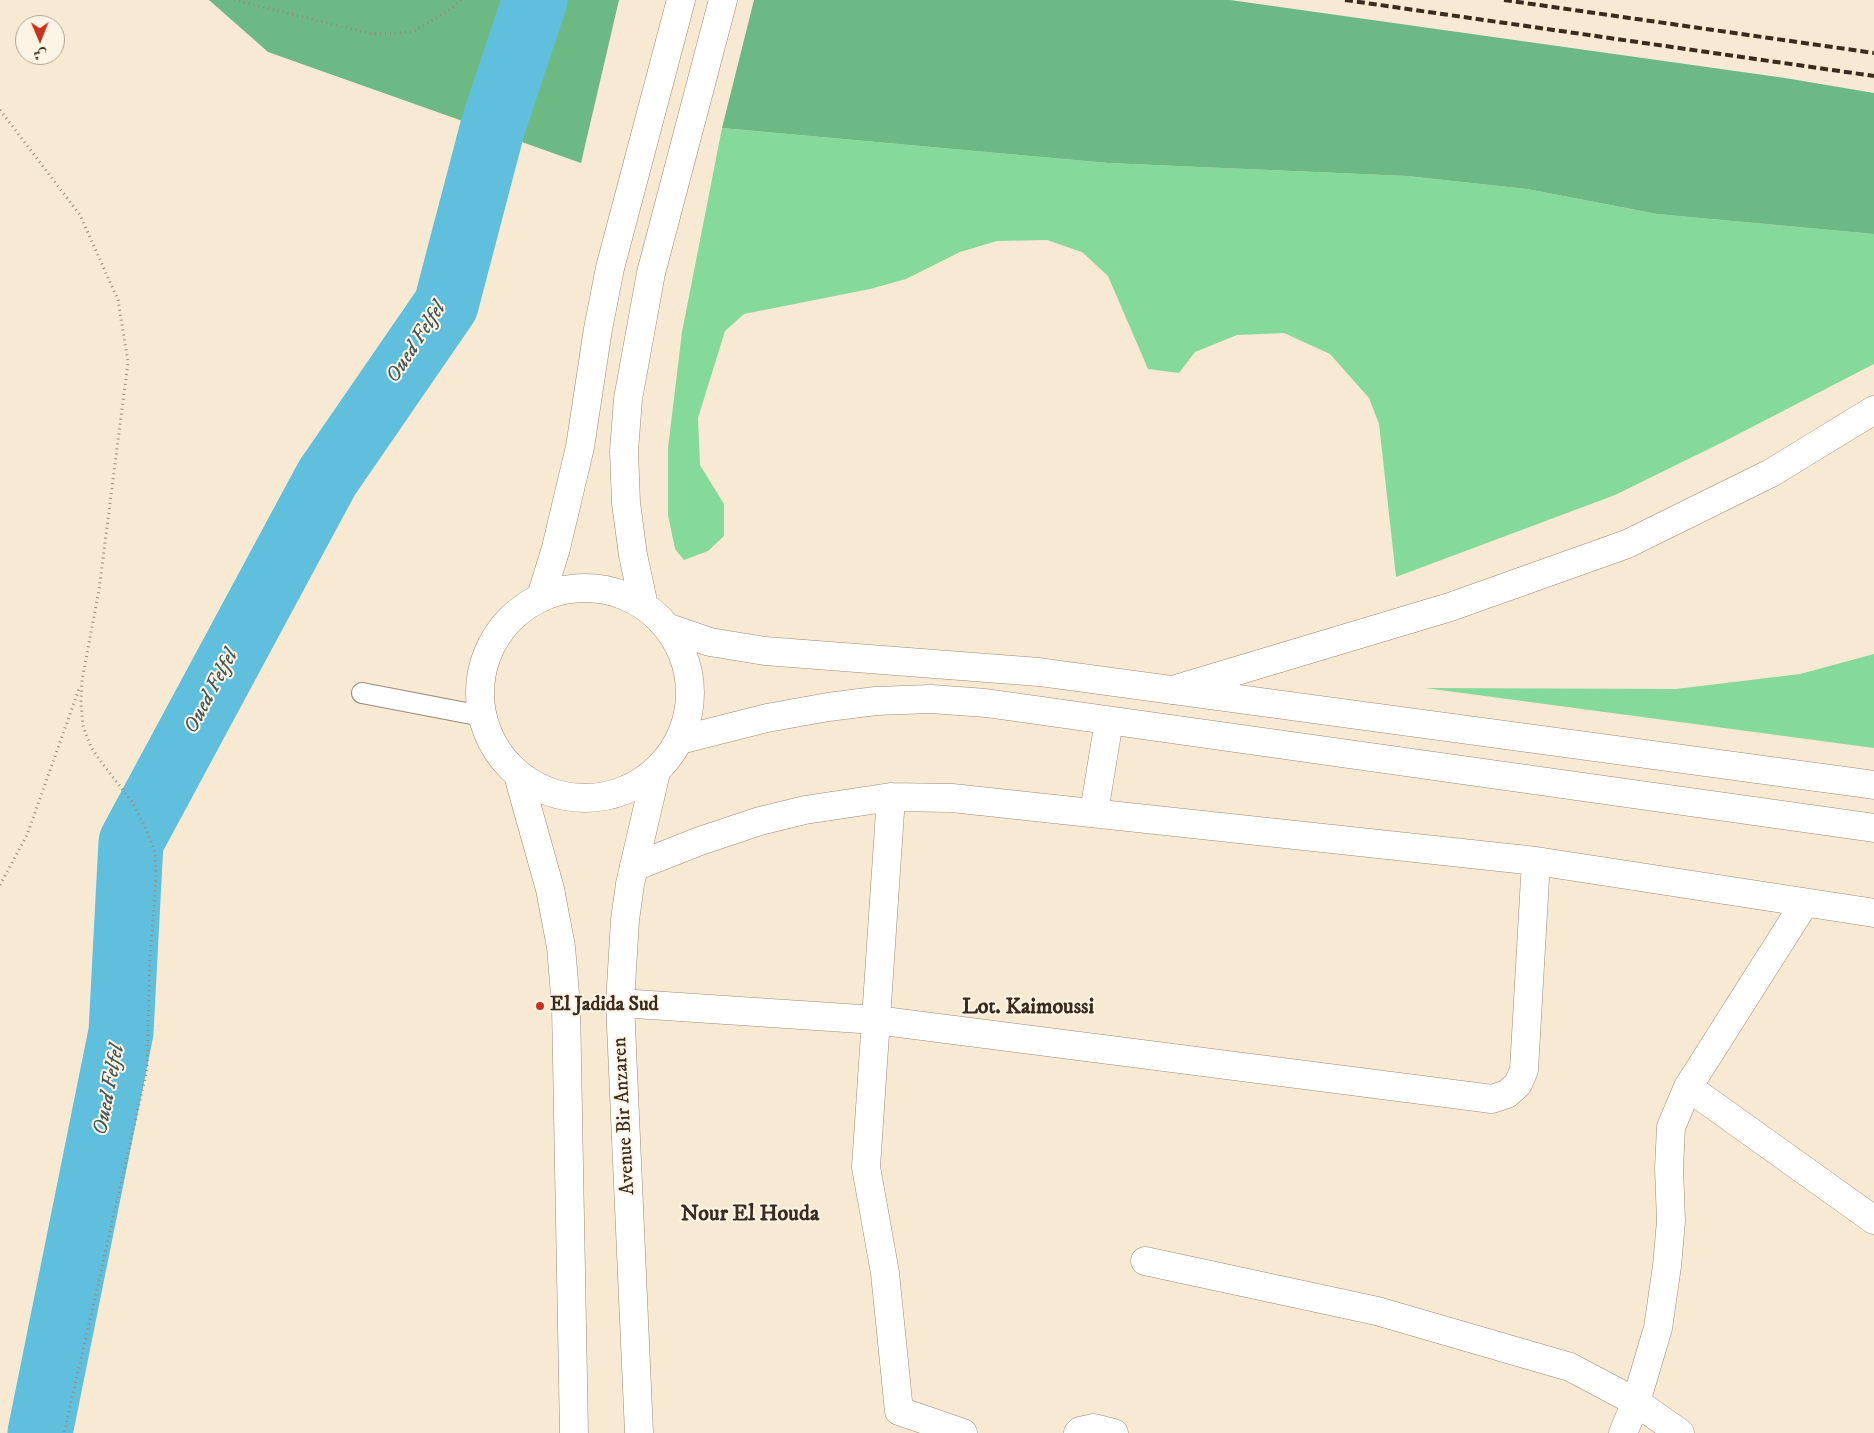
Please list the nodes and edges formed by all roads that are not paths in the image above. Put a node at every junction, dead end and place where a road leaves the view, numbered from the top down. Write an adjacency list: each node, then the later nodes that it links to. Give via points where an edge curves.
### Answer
1 (681, 0): 4 (main road, via 610,268 578,456)
2 (723, 0): 5 (main road, via 651,273 628,399 624,451 626,503)
3 (1874, 410): 7 (main road, via 1771,473 1627,544 1450,607)
4 (541, 597): 5 (main road, via 583,587 625,595); 9 (main road, via 514,615 490,646 482,668 479,692)
5 (644, 606): 6 (main road)
6 (669, 628): 7 (main road, via 710,642 765,651 1039,672); 11 (main road, via 689,671 689,718)
7 (1173, 690): 14 (main road)
8 (362, 693): 9 (lane)
9 (482, 716): 13 (main road, via 489,738)
10 (1109, 721): 11 (main road, via 986,703 932,699 876,701 767,718); 16 (main road); 17 (main road)
11 (680, 740): 12 (main road)
12 (656, 772): 13 (main road, via 619,793 598,798 556,794); 19 (main road, Avenue Bir Anzaren)
13 (518, 774): 28 (main road, via 550,889 561,947 566,1006)
14 (1874, 785)
15 (891, 797): 16 (main road, via 952,798); 19 (main road, via 805,810 760,821); 23 (main road)
16 (1094, 812): 18 (main road)
17 (1874, 828)
18 (1536, 861): 20 (main road); 23 (main road, via 1524,1070 1518,1084 1506,1094 1492,1099)
19 (634, 867): 22 (main road, Avenue Bir Anzaren, via 625,920)
20 (1804, 904): 21 (main road); 24 (main road)
21 (1874, 913)
22 (620, 1003): 23 (main road); 29 (main road, Avenue Bir Anzaren)
23 (876, 1020): 30 (main road, via 866,1167 885,1273 899,1411)
24 (1688, 1087): 25 (main road); 27 (main road, via 1671,1127 1671,1221 1667,1266 1658,1328)
25 (1874, 1220)
26 (1145, 1261): 27 (main road, via 1377,1311 1570,1367)
27 (1636, 1402): 33 (main road); 34 (main road)
28 (574, 1433)
29 (639, 1433)
30 (963, 1433)
31 (1078, 1433): 32 (main road, via 1094,1428)
32 (1114, 1433)
33 (1623, 1433)
34 (1680, 1433)

